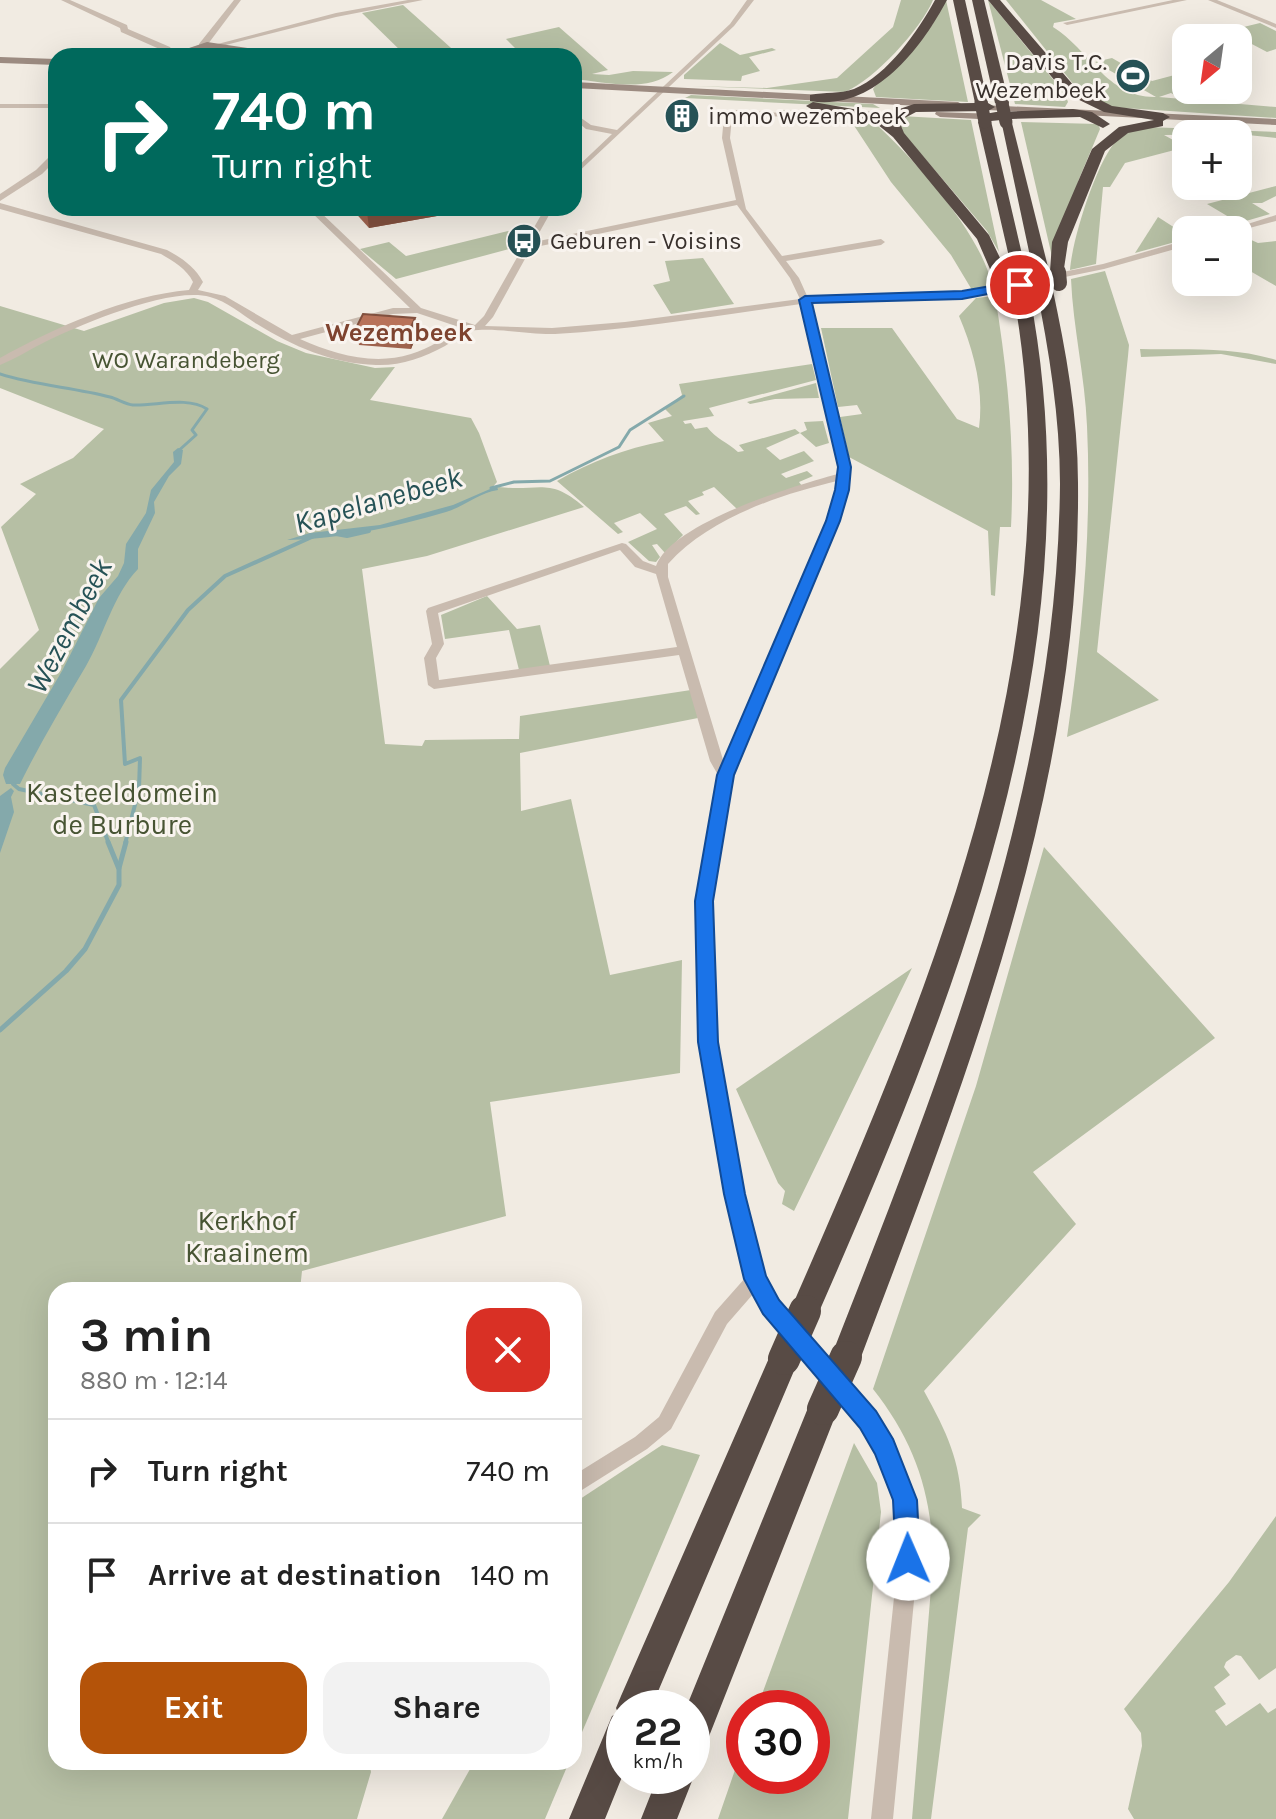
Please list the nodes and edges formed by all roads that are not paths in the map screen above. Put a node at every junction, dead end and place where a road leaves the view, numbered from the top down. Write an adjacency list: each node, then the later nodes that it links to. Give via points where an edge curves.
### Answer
1 (64, 0): 13 (street)
2 (238, 0): 14 (street)
3 (420, 0): 15 (street, via 336,15)
4 (751, 0): 22 (street, via 732,25)
5 (941, 0): 18 (highway, via 925,27)
6 (959, 0): 27 (highway)
7 (978, 0): 27 (highway)
8 (994, 0): 20 (highway)
9 (1184, 0): 11 (street)
10 (1211, 0): 12 (street)
11 (1067, 23)
12 (1276, 26)
13 (165, 48)
14 (214, 48)
15 (223, 48)
16 (0, 60): 17 (main road)
17 (48, 62)
18 (872, 83): 23 (highway); 26 (highway)
19 (582, 86): 22 (main road)
20 (1070, 90): 28 (highway, via 1073,101); 30 (highway, via 1109,109)
21 (582, 92): 22 (main road)
22 (657, 94): 26 (main road); 35 (street)
23 (873, 101): 26 (main road); 27 (main road); 29 (highway)
24 (0, 106): 25 (street)
25 (48, 106)
26 (811, 107): 29 (main road); 36 (highway, via 876,117); 41 (street, via 727,117)
27 (989, 110): 28 (highway, via 1043,115); 29 (highway, via 921,107); 32 (main road); 51 (highway); 51 (highway, bridge, via 1006,122)
28 (1065, 110): 30 (main road); 32 (highway)
29 (900, 112): 36 (highway, via 892,121)
30 (1165, 120): 32 (main road); 33 (main road); 34 (main road); 37 (highway, via 1131,127)
31 (582, 121): 35 (street)
32 (1100, 121): 37 (highway)
33 (1276, 122)
34 (1276, 128)
35 (617, 132): 39 (street)
36 (898, 134): 51 (highway, via 984,238 1000,269)
37 (1105, 142): 51 (highway, via 1060,242)
38 (48, 163): 40 (street)
39 (582, 166)
40 (0, 198)
41 (739, 202): 48 (street); 50 (street)
42 (0, 206): 52 (street, via 164,252 194,274 198,282)
43 (320, 216): 54 (street)
44 (544, 216): 48 (street)
45 (1276, 218): 46 (street)
46 (1252, 225)
47 (881, 242): 50 (street)
48 (527, 246): 55 (street, via 488,317)
49 (1172, 247): 53 (street, via 981,292)
50 (780, 259): 53 (street)
51 (1032, 285): 66 (highway, bridge, via 1039,478 1036,551 1010,740 977,870 877,1150); 67 (highway, bridge, via 1050,316 1066,427 1068,512 1062,618 1042,749 1014,877 918,1169)
52 (193, 292): 56 (street, via 214,295); 57 (street, via 71,328)
53 (805, 300): 55 (street, via 588,329); 58 (street)
54 (418, 310): 55 (street); 56 (street, via 364,317)
55 (473, 328): 56 (street, via 416,356 384,362 337,357)
56 (292, 338)
57 (0, 362)
58 (844, 476): 61 (street, via 694,534 668,553); 63 (street, via 833,521)
59 (613, 535): 60 (street)
60 (622, 546): 61 (street, via 639,564); 62 (street, via 432,611 438,644 430,658 434,685)
61 (660, 571): 62 (street)
62 (683, 650): 63 (street, via 716,761)
63 (725, 775): 64 (street, via 704,901 708,1042 734,1194)
64 (755, 1279): 65 (street, via 721,1318 665,1423); 72 (street, via 771,1307 868,1419 905,1500 908,1559)
65 (582, 1481)
66 (641, 1690)
67 (710, 1692)
68 (606, 1772): 70 (highway)
69 (669, 1794): 71 (highway)
70 (587, 1819)
71 (659, 1819)
72 (882, 1819)

